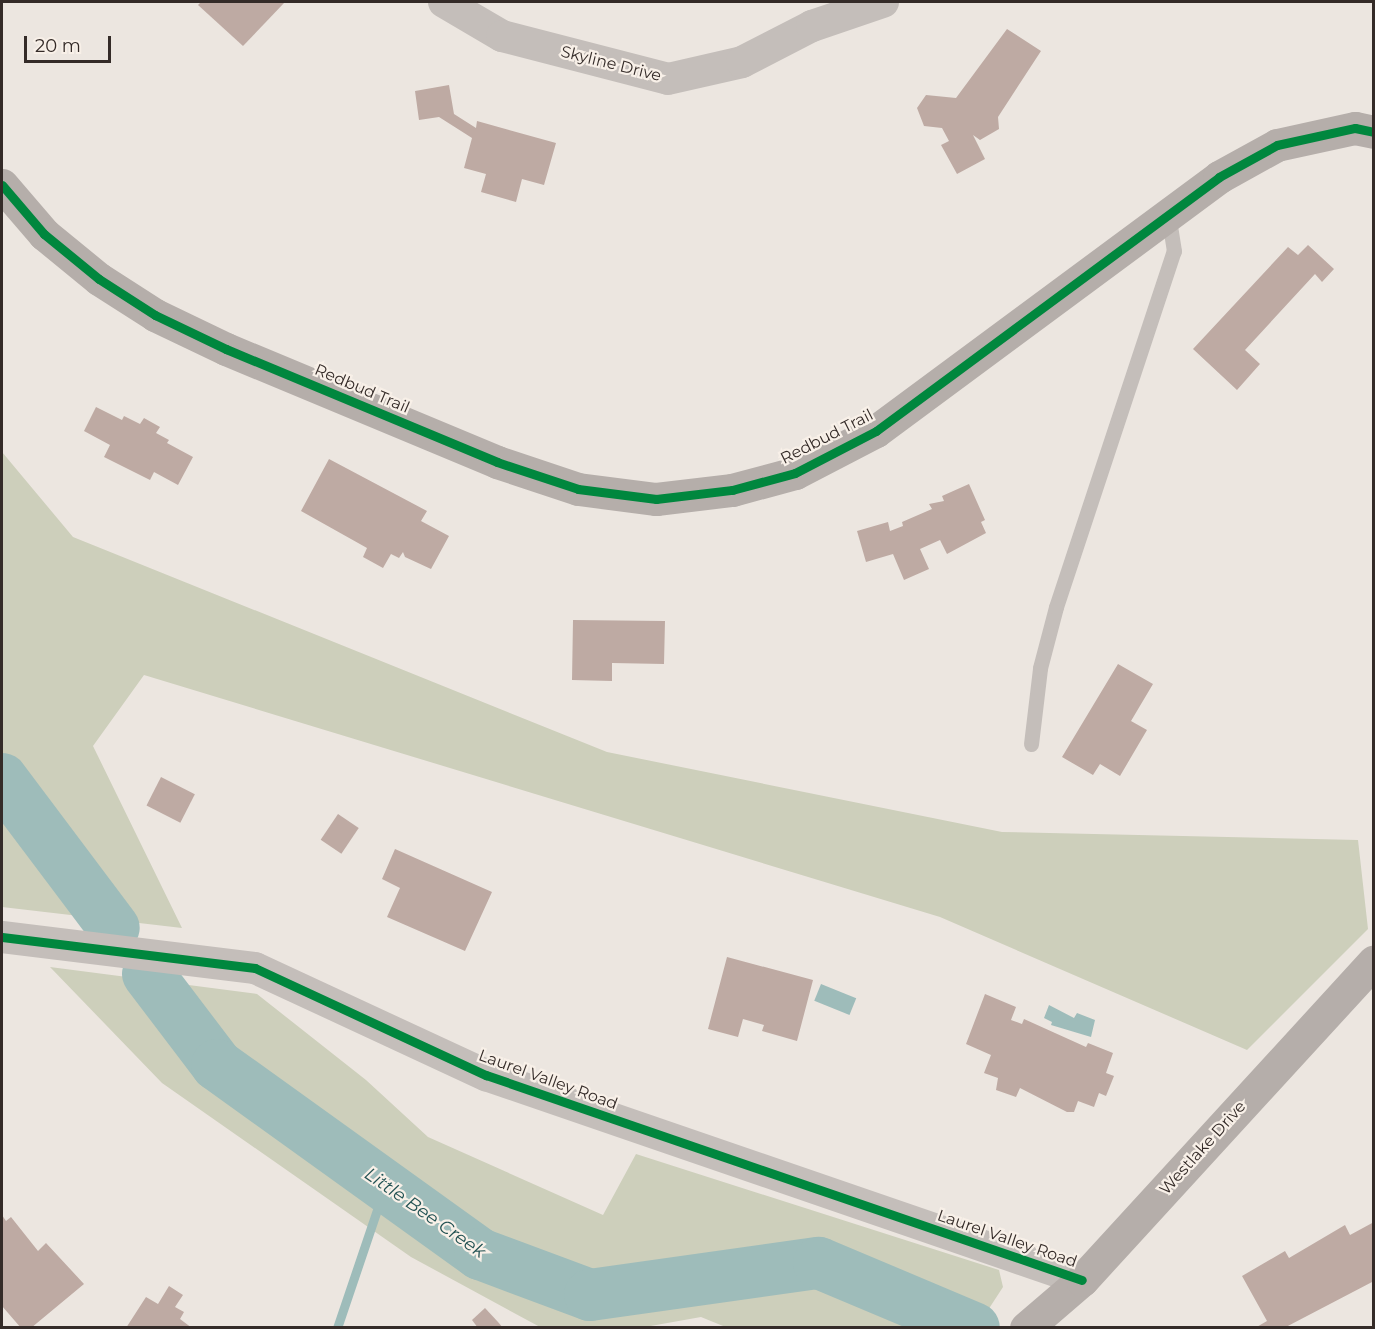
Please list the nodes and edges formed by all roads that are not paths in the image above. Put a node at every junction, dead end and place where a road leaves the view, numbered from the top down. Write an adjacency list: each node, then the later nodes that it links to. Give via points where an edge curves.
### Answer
1 (444, 2): 2 (street, Skyline Drive, via 502,36 668,79 742,62 812,26)
2 (883, 2)
3 (1374, 132): 5 (street, Redbud Trail, via 1355,128 1277,145 1219,177)
4 (2, 185): 5 (street, Redbud Trail, via 44,234 99,279 155,315 226,349 497,462 578,489 656,499 732,490 795,473 876,431)
5 (1168, 214): 6 (lane, via 1174,251 1056,607 1040,668)
6 (1031, 744)
7 (2, 938): 11 (street, Laurel Valley Road, via 255,968 486,1075)
8 (1374, 961): 10 (street, Westlake Drive)
9 (1374, 1000): 10 (street)
10 (1330, 1009): 11 (street, Westlake Drive)
11 (1082, 1280): 12 (street, Westlake Drive)
12 (1026, 1328)

